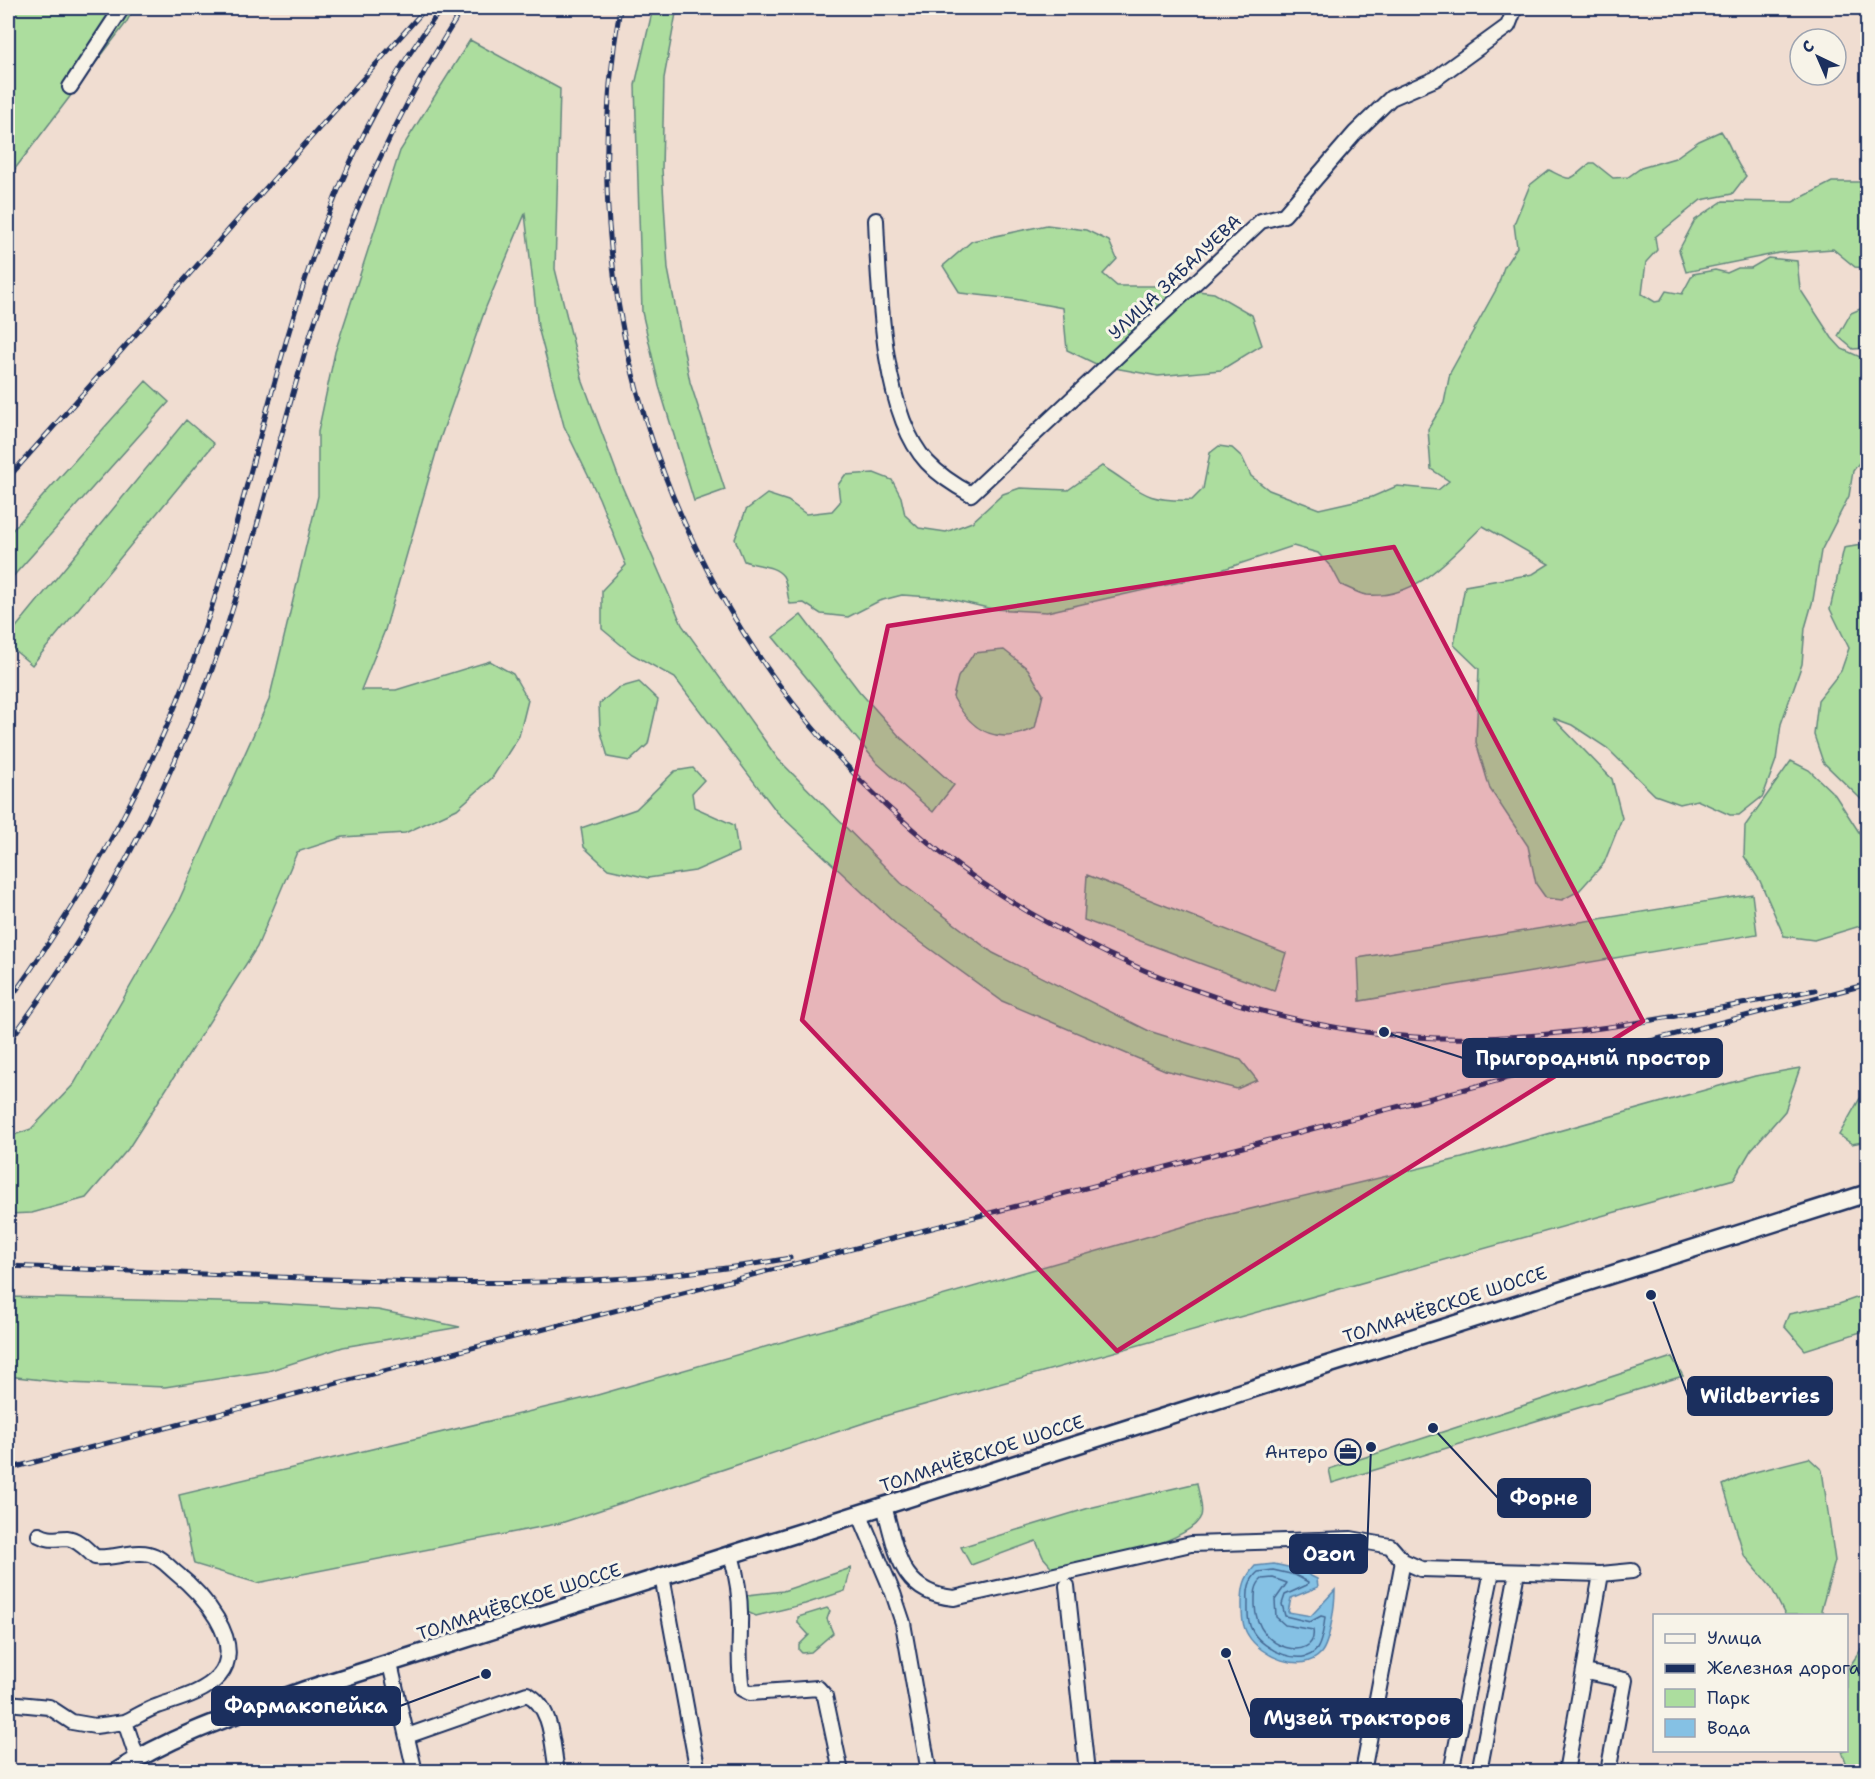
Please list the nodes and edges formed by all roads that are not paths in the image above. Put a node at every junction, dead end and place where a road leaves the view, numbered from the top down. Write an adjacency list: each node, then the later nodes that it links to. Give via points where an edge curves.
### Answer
1 (122, 8): 3 (street)
2 (1515, 8): 4 (street, УЛИЦА ЗАБАЛУЕВА, via 1508,26 1435,79 1391,98 1284,215 1261,221 971,494 950,483 925,460 906,426 891,385 879,292)
3 (70, 87)
4 (876, 220)
5 (1868, 1193): 6 (main road, ТОЛМАЧЁВСКОЕ ШОССЕ)
6 (884, 1506): 7 (main road, ТОЛМАЧЁВСКОЕ ШОССЕ); 10 (street, via 901,1565 914,1584 934,1596 954,1598 1191,1544 1352,1539 1390,1545)
7 (859, 1514): 9 (main road, ТОЛМАЧЁВСКОЕ ШОССЕ); 31 (street, via 903,1623)
8 (39, 1534): 22 (street, via 49,1540 69,1538 95,1557 148,1553 199,1592 217,1617 226,1645 225,1666 218,1677 184,1698)
9 (731, 1554): 15 (main road, ТОЛМАЧЁВСКОЕ ШОССЕ); 30 (street, via 741,1622 741,1689 750,1693 818,1688 825,1696)
10 (1403, 1561): 12 (street, via 1421,1569); 33 (street)
11 (1632, 1570): 14 (street)
12 (1492, 1571): 13 (street); 18 (street)
13 (1517, 1572): 14 (street); 20 (street)
14 (1601, 1574): 19 (street)
15 (662, 1576): 17 (main road, ТОЛМАЧЁВСКОЕ ШОССЕ); 29 (street)
16 (1067, 1586): 32 (street)
17 (390, 1664): 23 (street); 24 (main road, ТОЛМАЧЁВСКОЕ ШОССЕ, via 225,1719)
18 (1472, 1670): 20 (street); 25 (street)
19 (1585, 1672): 34 (street); 35 (street, via 1625,1680)
20 (1497, 1675): 26 (street)
21 (8, 1703): 22 (street, via 49,1707 72,1722 95,1726)
22 (125, 1722): 24 (street)
23 (407, 1736): 27 (street); 28 (street, via 527,1694 537,1699 546,1712)
24 (126, 1767)
25 (1452, 1767): 26 (street)
26 (1479, 1769)
27 (415, 1772)
28 (557, 1772)
29 (698, 1772)
30 (841, 1772)
31 (929, 1772)
32 (1087, 1772)
33 (1363, 1772)
34 (1566, 1772)
35 (1608, 1772)

